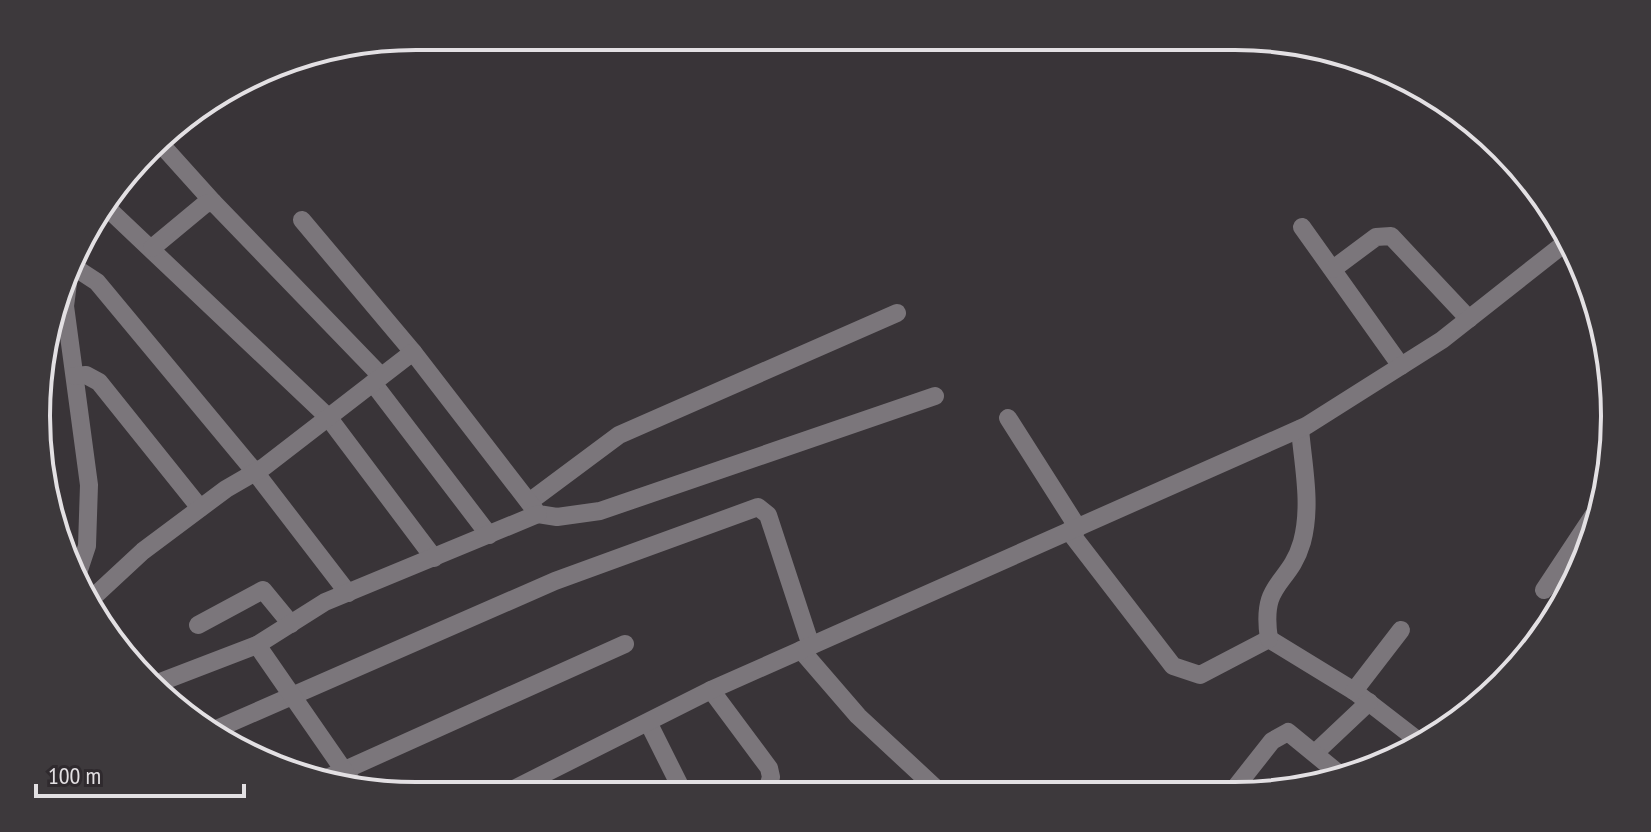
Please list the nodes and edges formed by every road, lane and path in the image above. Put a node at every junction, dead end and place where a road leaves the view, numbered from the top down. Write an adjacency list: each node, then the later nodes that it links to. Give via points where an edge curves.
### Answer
1 (166, 149): 2 (street)
2 (213, 202): 7 (street); 16 (street)
3 (112, 212): 7 (street)
4 (302, 220): 13 (street)
5 (1302, 227): 8 (street)
6 (1560, 247): 12 (street)
7 (152, 248): 18 (street)
8 (1333, 269): 12 (street, via 1376,237 1391,236); 14 (street)
9 (80, 271): 21 (street, via 97,282)
10 (66, 310): 15 (street)
11 (897, 313): 23 (street, via 619,435)
12 (1469, 319): 14 (street)
13 (413, 352): 16 (street); 23 (street)
14 (1401, 366): 20 (street)
15 (75, 376): 22 (street, via 99,382); 29 (street, via 89,485 87,546)
16 (377, 380): 18 (street); 26 (street)
17 (935, 396): 23 (street, via 600,511 568,517)
18 (328, 417): 21 (street); 27 (street)
19 (1008, 418): 24 (street)
20 (1300, 429): 24 (street); 37 (street, via 1306,486 1303,531 1295,555 1270,593 1265,611)
21 (255, 472): 22 (street); 32 (street)
22 (200, 508): 33 (street)
23 (533, 508): 26 (street)
24 (1073, 530): 37 (street, via 1173,666 1200,675); 40 (street)
25 (1583, 531): 28 (street)
26 (489, 535): 27 (street)
27 (434, 558): 32 (street)
28 (1562, 562): 30 (street); 31 (street)
29 (81, 563)
30 (1568, 566)
31 (1544, 590)
32 (348, 593): 34 (street)
33 (96, 594)
34 (291, 624): 35 (street, via 263,590); 39 (street)
35 (198, 625)
36 (1401, 630): 44 (street)
37 (1269, 639): 44 (street)
38 (625, 644): 51 (street)
39 (257, 645): 41 (street); 43 (street)
40 (806, 648): 42 (street); 43 (street, via 768,515 758,507 555,581); 55 (street, via 858,716)
41 (164, 681)
42 (711, 690): 45 (street); 54 (street, via 769,768)
43 (293, 696): 46 (street); 50 (street)
44 (1362, 696): 47 (street); 48 (street)
45 (649, 724): 52 (street); 53 (street)
46 (223, 726)
47 (1412, 736)
48 (1316, 752): 49 (street); 56 (street, via 1288,732 1272,741)
49 (1334, 769)
50 (340, 774)
51 (347, 775)
52 (529, 782)
53 (678, 782)
54 (770, 782)
55 (929, 782)
56 (1240, 782)

